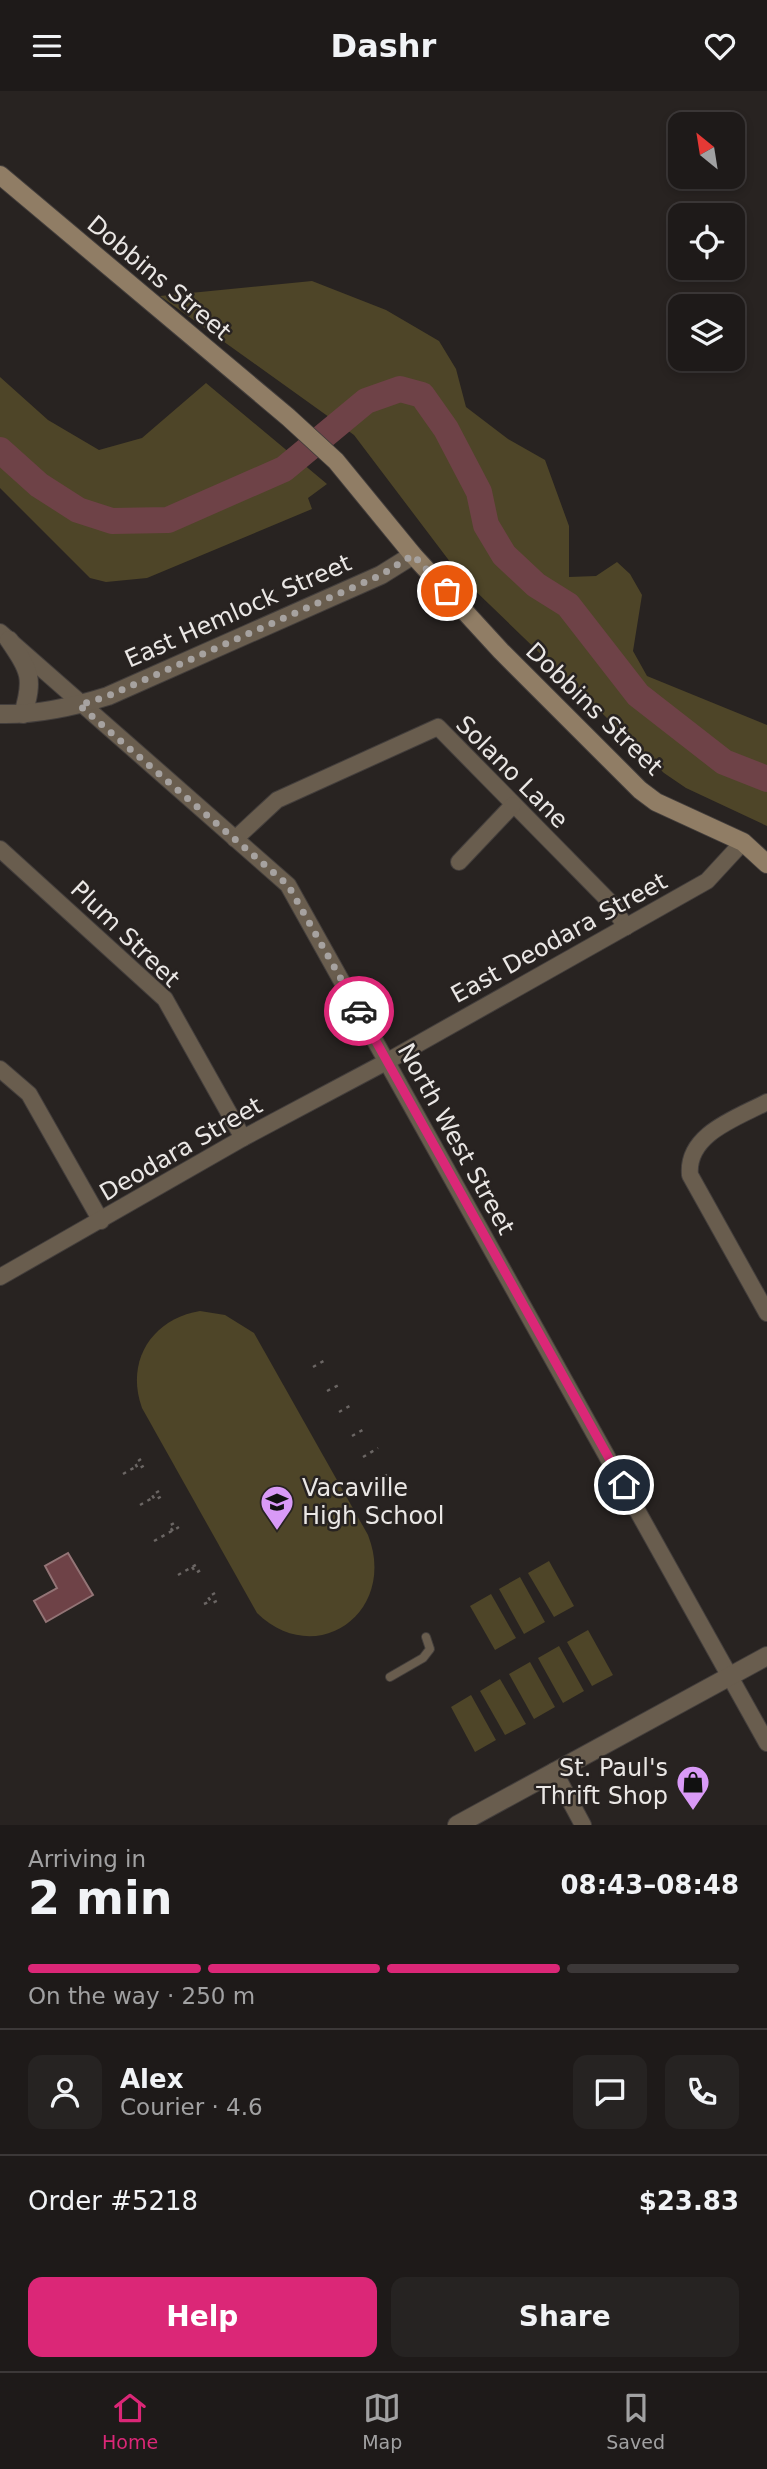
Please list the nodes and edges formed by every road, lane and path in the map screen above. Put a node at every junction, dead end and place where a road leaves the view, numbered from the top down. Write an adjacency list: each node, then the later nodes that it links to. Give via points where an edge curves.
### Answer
1 (0, 175): 2 (main road, Dobbins Street, via 336,461)
2 (413, 555): 4 (street, East Hemlock Street, via 381,575); 9 (main road, Dobbins Street, via 640,790 656,803)
3 (5, 636): 4 (street, North West Street); 6 (street, via 29,673)
4 (79, 705): 6 (street, East Hemlock Street); 8 (street, North West Street)
5 (0, 714): 6 (street, East Hemlock Street)
6 (23, 714)
7 (513, 805): 8 (street, Solano Lane, via 438,727 286,795); 11 (street); 13 (street, Solano Lane, via 609,901)
8 (234, 839): 14 (street, North West Street, via 288,885)
9 (743, 842): 12 (main road, Dobbins Street); 13 (street, East Deodara Street, via 707,881)
10 (0, 849): 17 (street, Plum Street, via 164,999)
11 (459, 862)
12 (767, 864)
13 (626, 927): 14 (street, East Deodara Street)
14 (387, 1062): 17 (street, Deodara Street); 55 (street, North West Street)
15 (0, 1069): 18 (street, via 29,1094)
16 (767, 1102): 20 (street, via 706,1136 689,1161 690,1175)
17 (243, 1138): 18 (street, Deodara Street)
18 (101, 1221): 19 (street, Deodara Street)
19 (0, 1277)
20 (767, 1313)
21 (327, 1359): 22 (path)
22 (313, 1367)
23 (341, 1384): 24 (path)
24 (327, 1391)
25 (353, 1404): 26 (path)
26 (339, 1412)
27 (366, 1428): 28 (path)
28 (352, 1436)
29 (378, 1448): 30 (path)
30 (363, 1457)
31 (141, 1459): 33 (path)
32 (145, 1465): 33 (path)
33 (137, 1466): 35 (path)
34 (390, 1473): 36 (path)
35 (123, 1474)
36 (377, 1481)
37 (159, 1491): 39 (path)
38 (162, 1496): 39 (path)
39 (154, 1497): 40 (path)
40 (140, 1505)
41 (176, 1522): 43 (path, via 169,1526)
42 (179, 1527): 43 (path)
43 (173, 1531): 44 (path)
44 (154, 1541)
45 (199, 1563): 46 (path)
46 (192, 1567): 47 (path, via 195,1573); 48 (path)
47 (202, 1569)
48 (178, 1575)
49 (215, 1593): 51 (path, via 208,1597)
50 (219, 1600): 51 (path)
51 (211, 1601): 52 (path)
52 (204, 1604)
53 (426, 1637): 56 (lane, via 430,1650 423,1658)
54 (767, 1657): 55 (street)
55 (730, 1676): 57 (street, North West Street); 58 (street)
56 (390, 1677)
57 (767, 1743)
58 (554, 1771): 59 (street); 60 (street)
59 (457, 1825)
60 (583, 1825)

